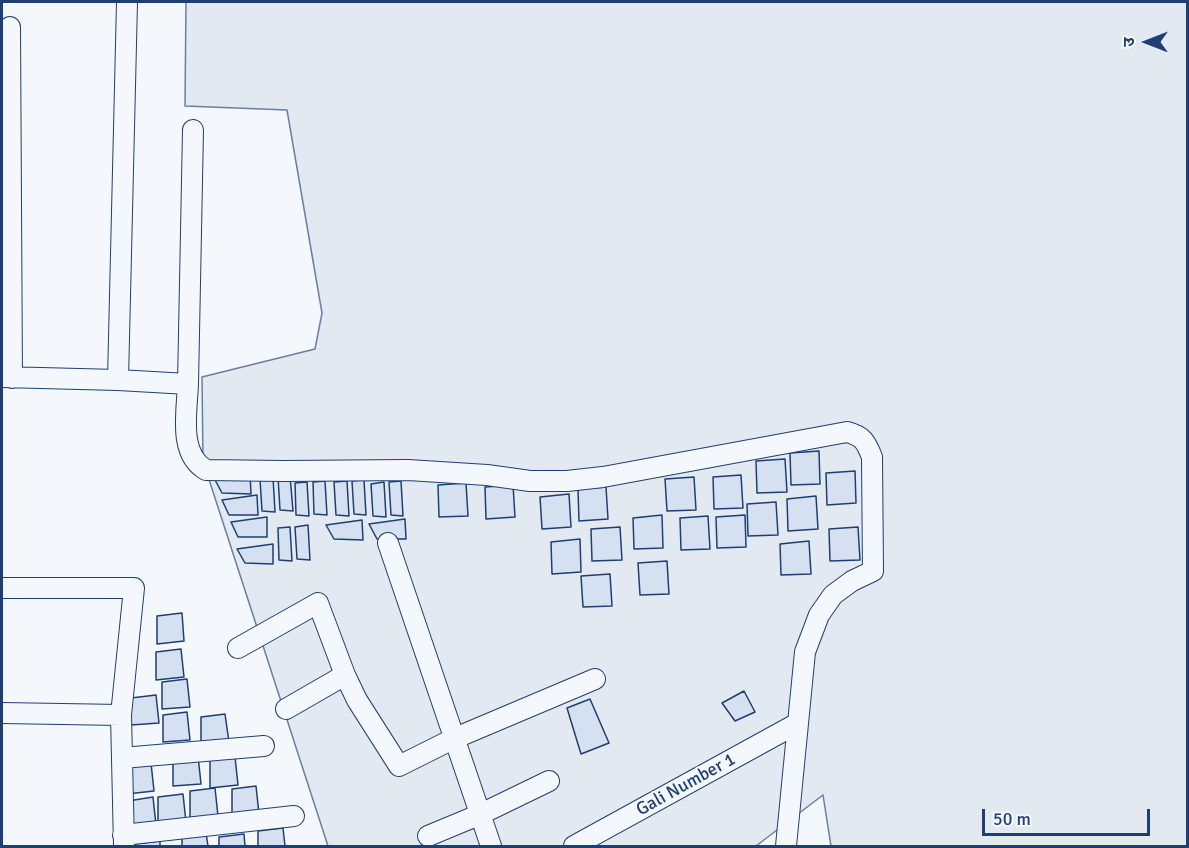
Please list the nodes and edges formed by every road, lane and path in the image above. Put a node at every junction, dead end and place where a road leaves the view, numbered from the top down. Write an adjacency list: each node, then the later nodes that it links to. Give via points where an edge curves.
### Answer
1 (127, 2): 6 (street)
2 (10, 27): 4 (street)
3 (193, 130): 7 (street)
4 (6, 296): 5 (street)
5 (7, 378): 6 (street)
6 (118, 380): 7 (street)
7 (188, 384): 16 (street, via 189,451 197,465 206,470 408,470 567,481 847,432 859,435 872,457 873,571 833,595 819,615 805,652)
8 (388, 543): 17 (street)
9 (2, 588): 15 (street, via 134,588)
10 (238, 648): 11 (street, via 318,603)
11 (345, 675): 13 (street); 17 (street, via 399,766)
12 (595, 679): 17 (street)
13 (286, 709)
14 (2, 713): 15 (street)
15 (121, 715): 19 (street)
16 (798, 723): 26 (street, Gali Number 1); 27 (street)
17 (453, 739): 21 (street)
18 (264, 746): 19 (street)
19 (122, 758): 24 (street)
20 (549, 782): 21 (street)
21 (481, 814): 23 (street); 25 (street)
22 (294, 816): 24 (street)
23 (428, 836)
24 (124, 841)
25 (491, 846)
26 (574, 846)
27 (786, 846)

